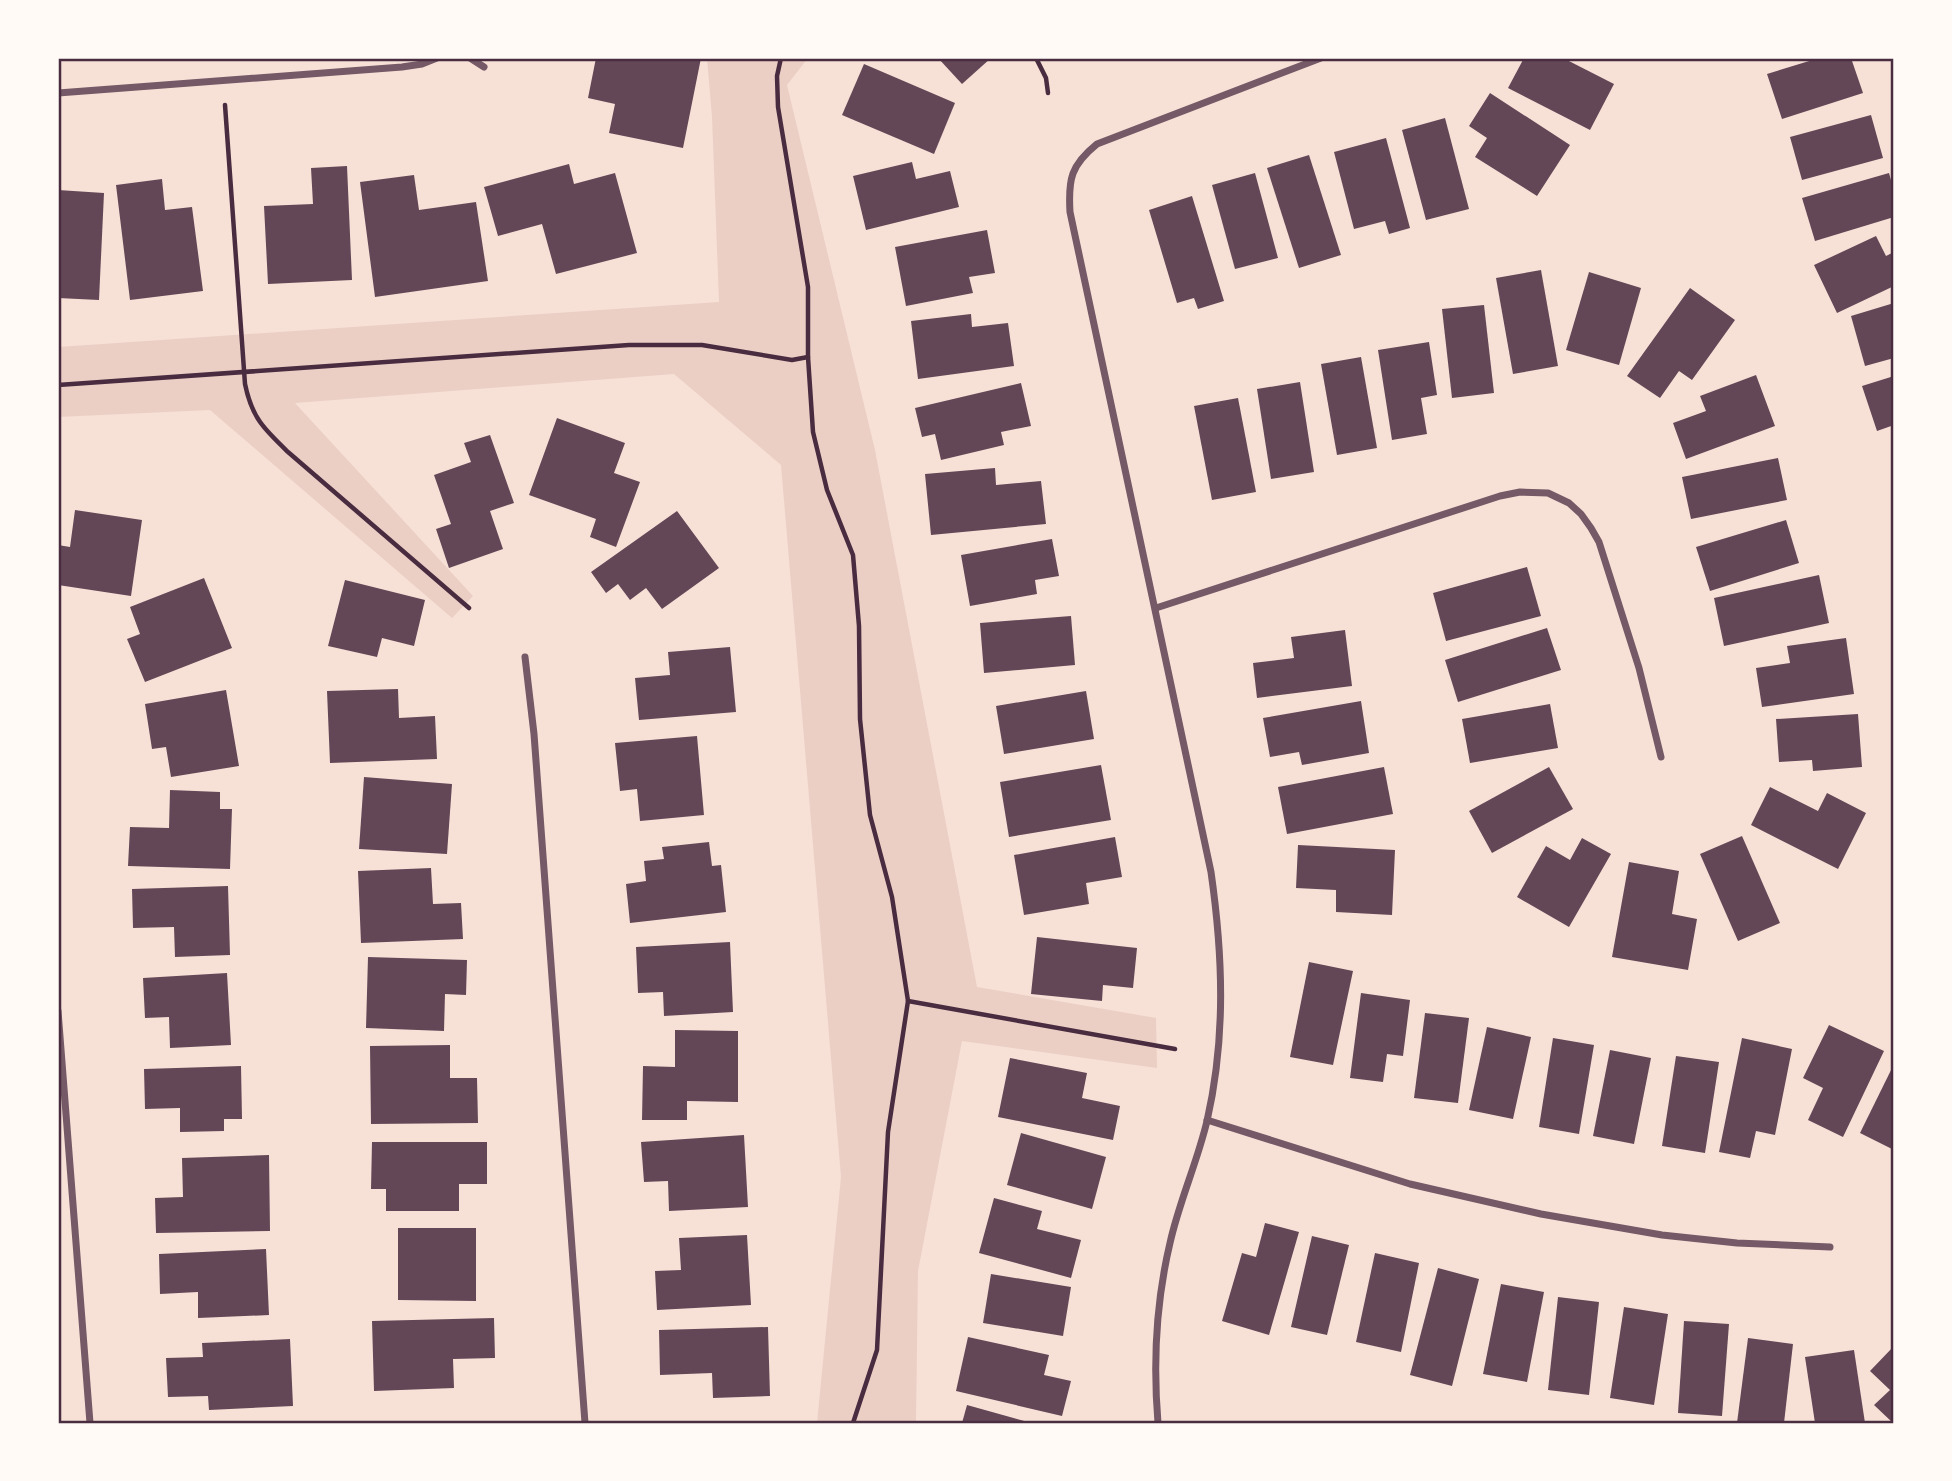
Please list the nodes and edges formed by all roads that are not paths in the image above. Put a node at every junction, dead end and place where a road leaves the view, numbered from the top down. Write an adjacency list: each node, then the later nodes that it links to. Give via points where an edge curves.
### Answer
1 (437, 58): 5 (street, via 402,68)
2 (470, 58): 4 (street)
3 (1321, 58): 6 (street, via 1112,137 1073,167 1070,212)
4 (484, 67)
5 (58, 93)
6 (1156, 608): 8 (street, via 1500,496 1548,493 1581,514 1599,542 1639,668); 10 (street, via 1211,872 1221,949 1220,1030)
7 (525, 657): 13 (street)
8 (1661, 757)
9 (58, 1011): 12 (street)
10 (1207, 1120): 11 (street, via 1410,1184 1541,1214 1662,1235); 14 (street, via 1178,1211 1160,1291)
11 (1830, 1247)
12 (90, 1423)
13 (585, 1423)
14 (1157, 1423)

